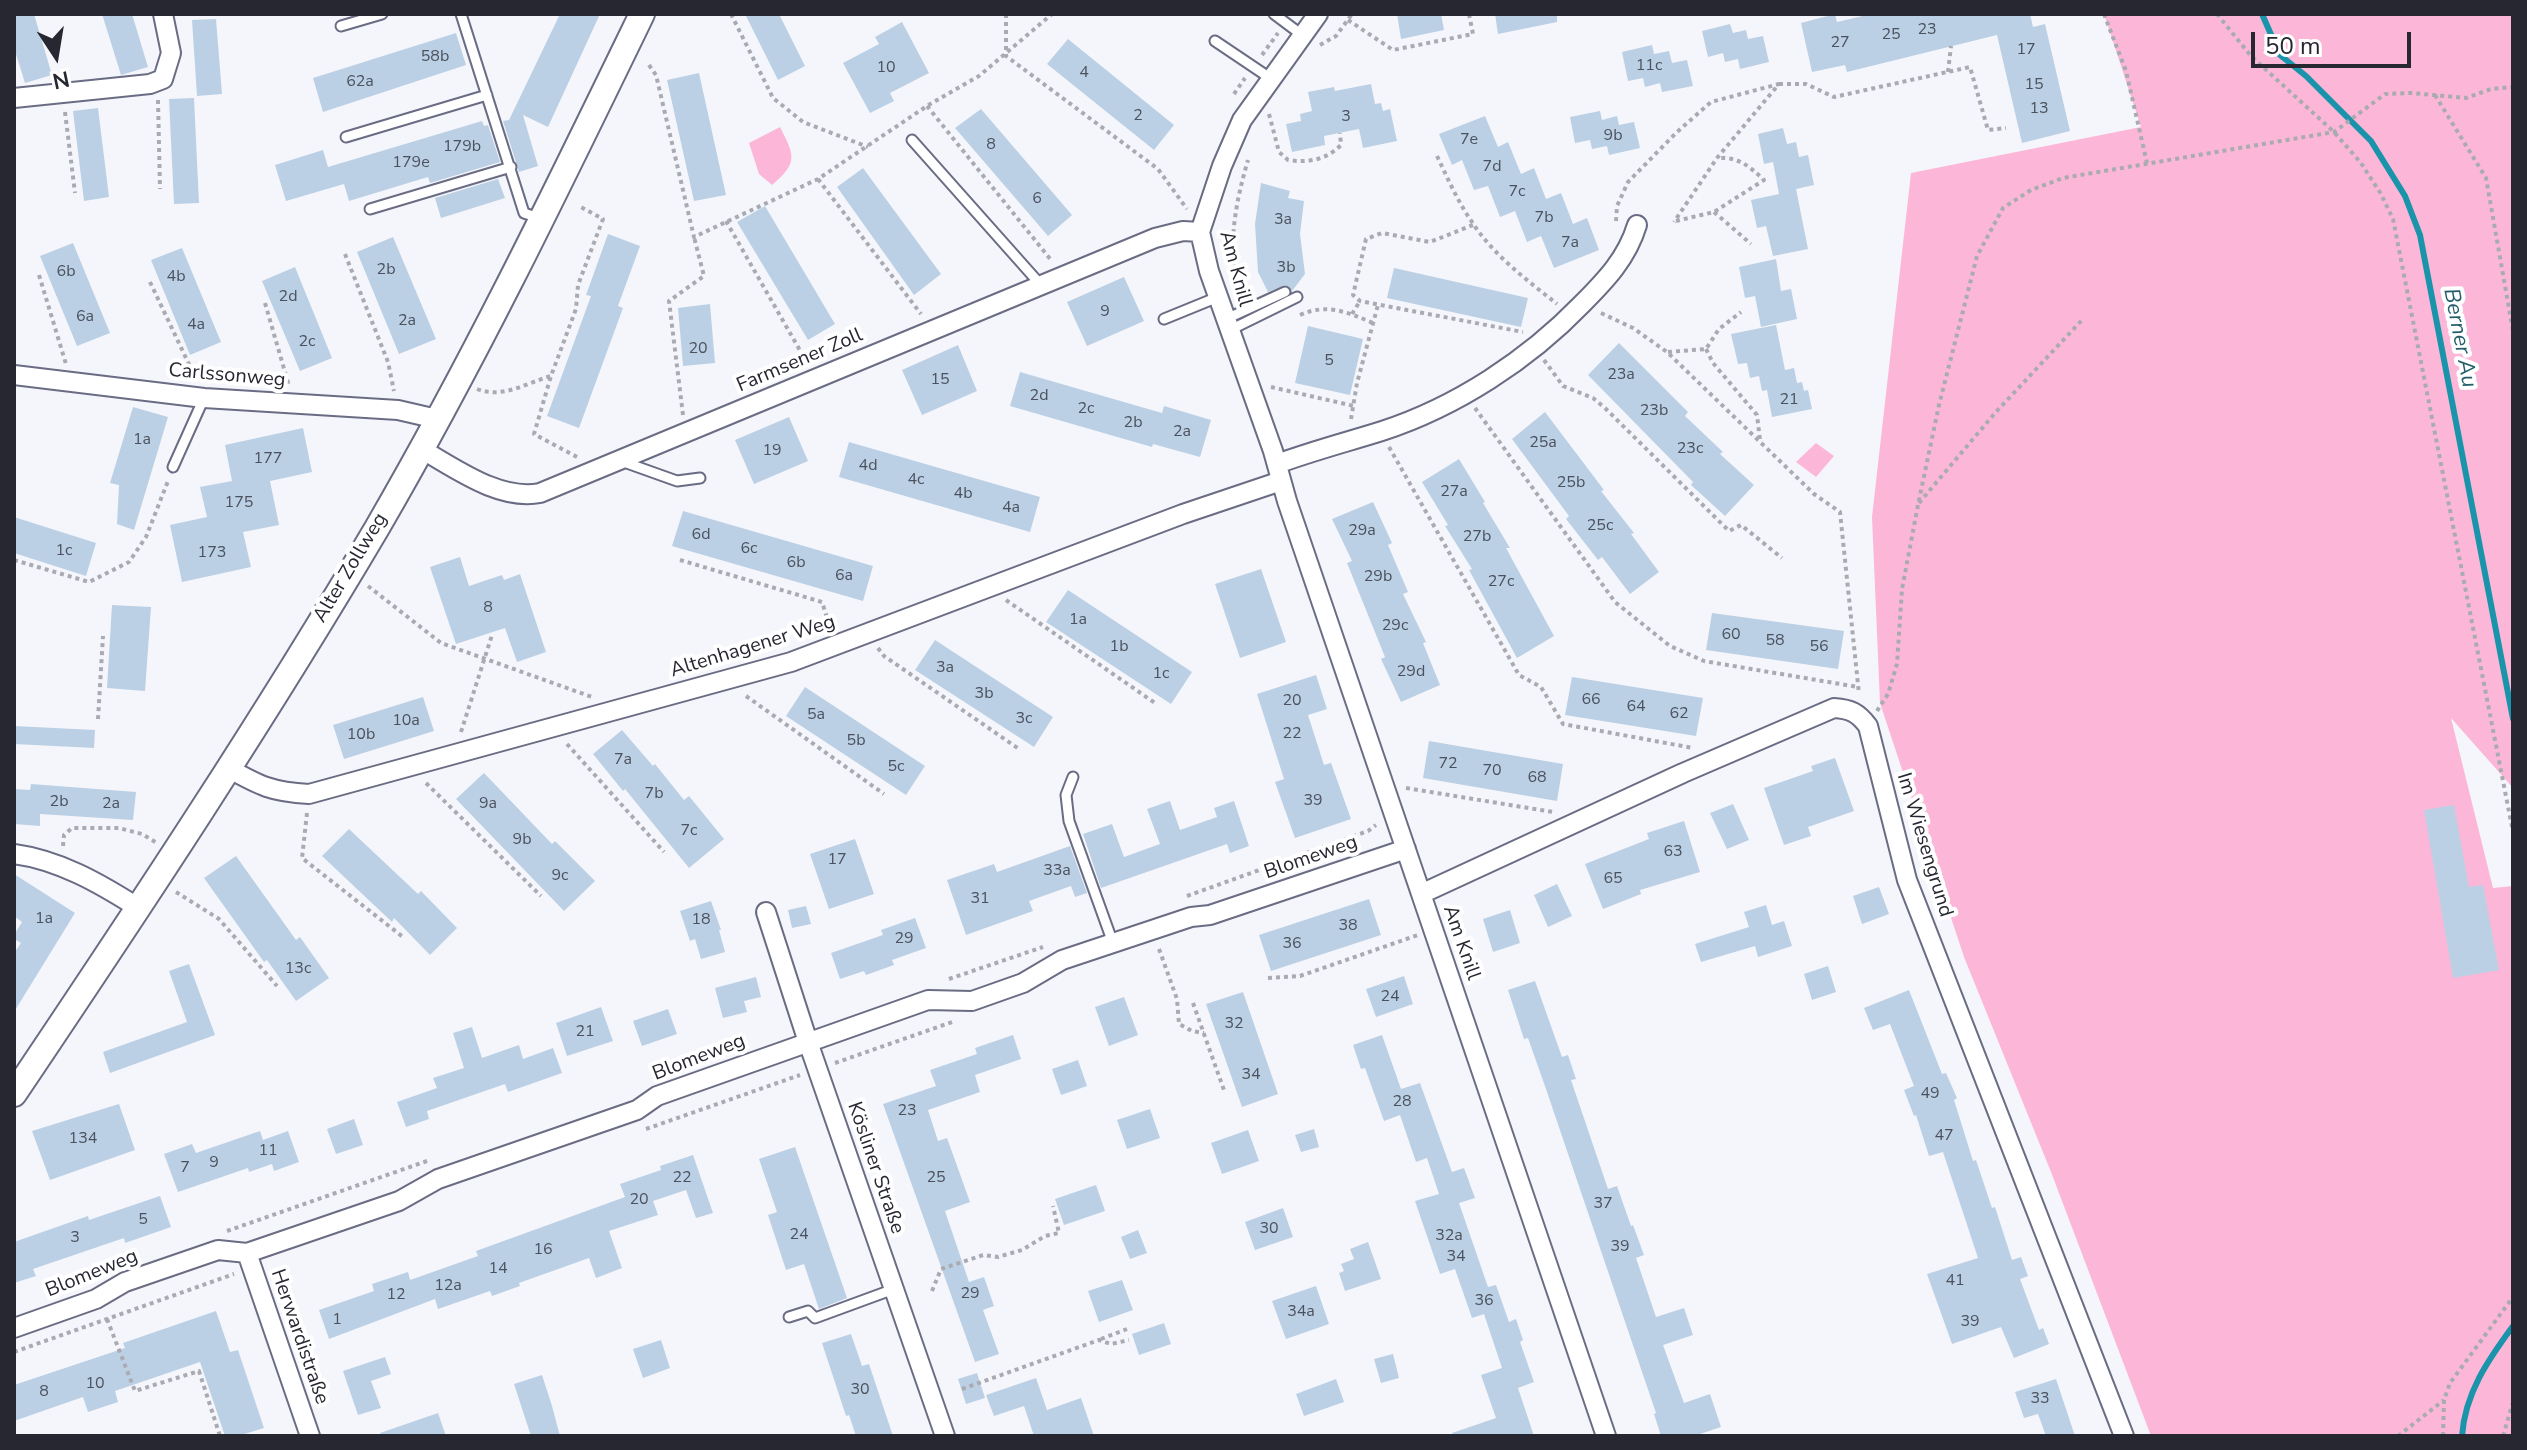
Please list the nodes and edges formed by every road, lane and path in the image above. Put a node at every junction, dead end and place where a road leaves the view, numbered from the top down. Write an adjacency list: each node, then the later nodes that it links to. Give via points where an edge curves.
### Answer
1 (163, 14): 23 (street, via 171,53 163,79)
2 (382, 14): 15 (lane)
3 (461, 14): 27 (lane)
4 (642, 14): 51 (street, Alter Zollweg)
5 (731, 14): 39 (path, via 773,98 803,122)
6 (1006, 14): 19 (path)
7 (1052, 14): 19 (path)
8 (1274, 14): 17 (lane)
9 (1318, 14): 17 (street, Am Knill)
10 (1352, 14): 14 (path)
11 (1469, 14): 14 (path, via 1473,34 1393,50)
12 (2104, 14): 43 (path, via 2126,71)
13 (2217, 14): 35 (path, via 2251,56)
14 (1348, 20): 17 (path, via 1336,36)
15 (341, 26)
16 (1215, 41): 22 (lane)
17 (1308, 42): 22 (street, Am Knill)
18 (1951, 46): 21 (path)
19 (1006, 56): 31 (path); 56 (path, via 1158,169)
20 (649, 65): 57 (path, via 656,75)
21 (1948, 72): 24 (path, via 1834,97 1806,84); 34 (path, via 1970,67 1988,130)
22 (1270, 78): 56 (street, Am Knill, via 1242,120)
23 (157, 81): 26 (street); 46 (path)
24 (1779, 84): 42 (path); 55 (path, via 1711,102 1677,132 1628,182 1617,206)
25 (2513, 87): 28 (path, via 2466,98)
26 (62, 93): 29 (street); 47 (path)
27 (487, 95): 37 (lane); 44 (lane)
28 (2435, 95): 35 (path, via 2385,94); 80 (path, via 2486,178)
29 (14, 98)
30 (1277, 103): 32 (path)
31 (927, 106): 39 (path); 60 (path)
32 (1269, 114): 33 (path); 36 (path, via 1279,152 1288,160 1312,162 1334,152 1341,145)
33 (1262, 128)
34 (2006, 128)
35 (2336, 132): 43 (path); 136 (path, via 2393,219)
36 (1340, 133)
37 (346, 137)
38 (912, 140): 63 (lane)
39 (868, 147): 45 (path)
40 (1249, 155): 77 (path, via 1232,234)
41 (1437, 156): 53 (path)
42 (1717, 158): 50 (path, via 1747,164 1764,180); 50 (path, via 1674,222)
43 (2147, 163): 107 (path, via 2063,178 2003,208 1977,256)
44 (511, 167): 49 (lane); 51 (lane, via 524,213)
45 (818, 179): 52 (path); 74 (path)
46 (160, 189)
47 (75, 193)
48 (579, 206): 87 (path, via 603,219)
49 (370, 209)
50 (1714, 212): 58 (path)
51 (543, 220): 88 (street, Alter Zollweg)
52 (726, 221): 57 (path); 85 (path)
53 (1473, 225): 67 (path, via 1430,242 1382,233 1366,239 1353,295); 70 (path)
54 (1637, 225): 105 (street, via 1630,248 1602,284 1540,343 1490,379 1437,408)
55 (1616, 230)
56 (1200, 232): 63 (street, Farmsener Zoll, via 1155,238); 65 (street, Am Knill)
57 (694, 237): 96 (path, via 704,276 669,301)
58 (1751, 244)
59 (345, 254): 95 (path, via 388,362)
60 (1054, 264)
61 (39, 275): 89 (path)
62 (150, 282): 90 (path)
63 (1040, 284): 103 (street, Farmsener Zoll)
64 (1285, 292): 77 (lane)
65 (1218, 297): 75 (lane); 77 (street, Am Knill)
66 (1297, 297): 77 (lane)
67 (1360, 301): 69 (path); 73 (path)
68 (265, 303): 92 (path)
69 (1378, 305): 79 (path); 81 (path, via 1518,329)
70 (1563, 310)
71 (1595, 311): 83 (path, via 1633,328)
72 (1741, 312): 82 (path, via 1719,329)
73 (1352, 314): 76 (path, via 1317,307); 79 (path)
74 (924, 318)
75 (1164, 319)
76 (1291, 319)
77 (1233, 320): 105 (street, Am Knill)
78 (2082, 320): 107 (path)
79 (1373, 323): 94 (path)
80 (2513, 331)
81 (1533, 337)
82 (1706, 349): 83 (path); 99 (path, via 1757,415)
83 (1667, 352): 99 (path)
84 (1543, 358): 108 (path, via 1563,386 1605,408 1729,531 1741,525)
85 (808, 367)
86 (14, 375): 89 (street, Carlssonweg)
87 (551, 376): 88 (path, via 489,394); 102 (path, via 534,434)
88 (457, 381): 97 (street, Alter Zollweg)
89 (72, 382): 90 (street, Carlssonweg)
90 (204, 398): 92 (street, Carlssonweg); 104 (lane)
91 (1273, 400): 94 (path, via 1269,387)
92 (294, 403): 95 (street, Carlssonweg)
93 (1471, 403): 118 (path, via 1615,602 1644,627 1704,661)
94 (1354, 406): 98 (path)
95 (398, 410): 97 (street, Carlssonweg)
96 (683, 418)
97 (437, 419): 101 (street, Alter Zollweg)
98 (1350, 429)
99 (1760, 440): 118 (path, via 1814,494 1840,512)
100 (1386, 442): 128 (path, via 1519,675 1541,687 1563,724)
101 (421, 449): 103 (street, Farmsener Zoll, via 519,495 540,493); 129 (street, Alter Zollweg)
102 (583, 460)
103 (618, 460): 106 (lane, via 677,481)
104 (173, 467): 109 (path, via 146,537 129,562 89,582)
105 (1279, 473): 129 (street, Altenhagener Weg, via 791,662 309,794 271,790); 139 (street, Am Knill)
106 (700, 478)
107 (1918, 505): 124 (path, via 1902,589 1897,664 1888,694)
108 (1782, 558)
109 (14, 560)
110 (680, 560): 113 (path, via 822,602)
111 (368, 586): 117 (path, via 441,643)
112 (1003, 598): 122 (path)
113 (831, 632)
114 (492, 635): 117 (path)
115 (103, 636): 123 (path)
116 (876, 646): 127 (path)
117 (484, 659): 121 (path); 126 (path)
118 (1858, 687): 120 (path)
119 (736, 689): 133 (path)
120 (1859, 695)
121 (601, 699)
122 (1155, 703)
123 (98, 719)
124 (1868, 726): 143 (street, via 1849,709 1834,708); 180 (street, Im Wiesengrund, via 1907,880)
125 (562, 738): 140 (path)
126 (459, 740)
127 (1019, 749)
128 (1703, 750)
129 (228, 768): 145 (street, Alter Zollweg)
130 (1073, 777): 149 (lane, via 1066,795 1069,821)
131 (422, 779): 144 (path)
132 (1406, 788): 135 (path)
133 (884, 794)
134 (308, 808): 148 (path, via 302,858)
135 (1564, 814)
136 (2513, 832)
137 (159, 844): 138 (path, via 119,828 72,828 64,835)
138 (63, 849)
139 (1406, 849): 143 (street, Am Knill); 149 (street, Blomeweg)
140 (664, 852)
141 (14, 854): 145 (street, via 85,876)
142 (174, 891): 152 (path, via 219,919)
143 (1421, 894): 179 (street, Am Knill)
144 (541, 896)
145 (137, 907): 159 (street, Alter Zollweg)
146 (766, 912): 156 (street, Kösliner Straße)
147 (1420, 934): 151 (path, via 1300,976)
148 (403, 937)
149 (1113, 943): 156 (street, Blomeweg, via 972,1001 928,1000)
150 (1159, 949): 155 (path, via 1177,999 1179,1024)
151 (1268, 978)
152 (277, 986)
153 (1193, 1003): 155 (path)
154 (955, 1021): 157 (path)
155 (1204, 1033): 158 (path)
156 (808, 1042): 157 (street, Kösliner Straße); 162 (street, Blomeweg, via 657,1096 637,1110 438,1179 399,1201)
157 (817, 1069): 160 (path); 163 (street, Kösliner Straße)
158 (1225, 1093)
159 (14, 1094)
160 (645, 1129)
161 (1053, 1206): 164 (path, via 1059,1233 1022,1250 983,1255 941,1269)
162 (250, 1260): 167 (path); 168 (street, Blomeweg, via 218,1250); 177 (street, Herwardistraße)
163 (894, 1289): 166 (lane, via 815,1318 808,1311); 178 (street, Kösliner Straße)
164 (932, 1291)
165 (2513, 1297): 174 (path, via 2450,1383)
166 (789, 1317)
167 (107, 1319): 172 (path); 176 (path, via 135,1391 199,1371)
168 (14, 1328)
169 (1127, 1329): 170 (path)
170 (1099, 1340): 171 (path); 173 (path)
171 (1129, 1340)
172 (14, 1352)
173 (962, 1389)
174 (2444, 1400): 181 (path); 182 (path)
175 (2513, 1402): 183 (path)
176 (220, 1436)
177 (310, 1436)
178 (945, 1436)
179 (1606, 1436)
180 (2124, 1436)
181 (2398, 1436)
182 (2443, 1436)
183 (2503, 1436)

